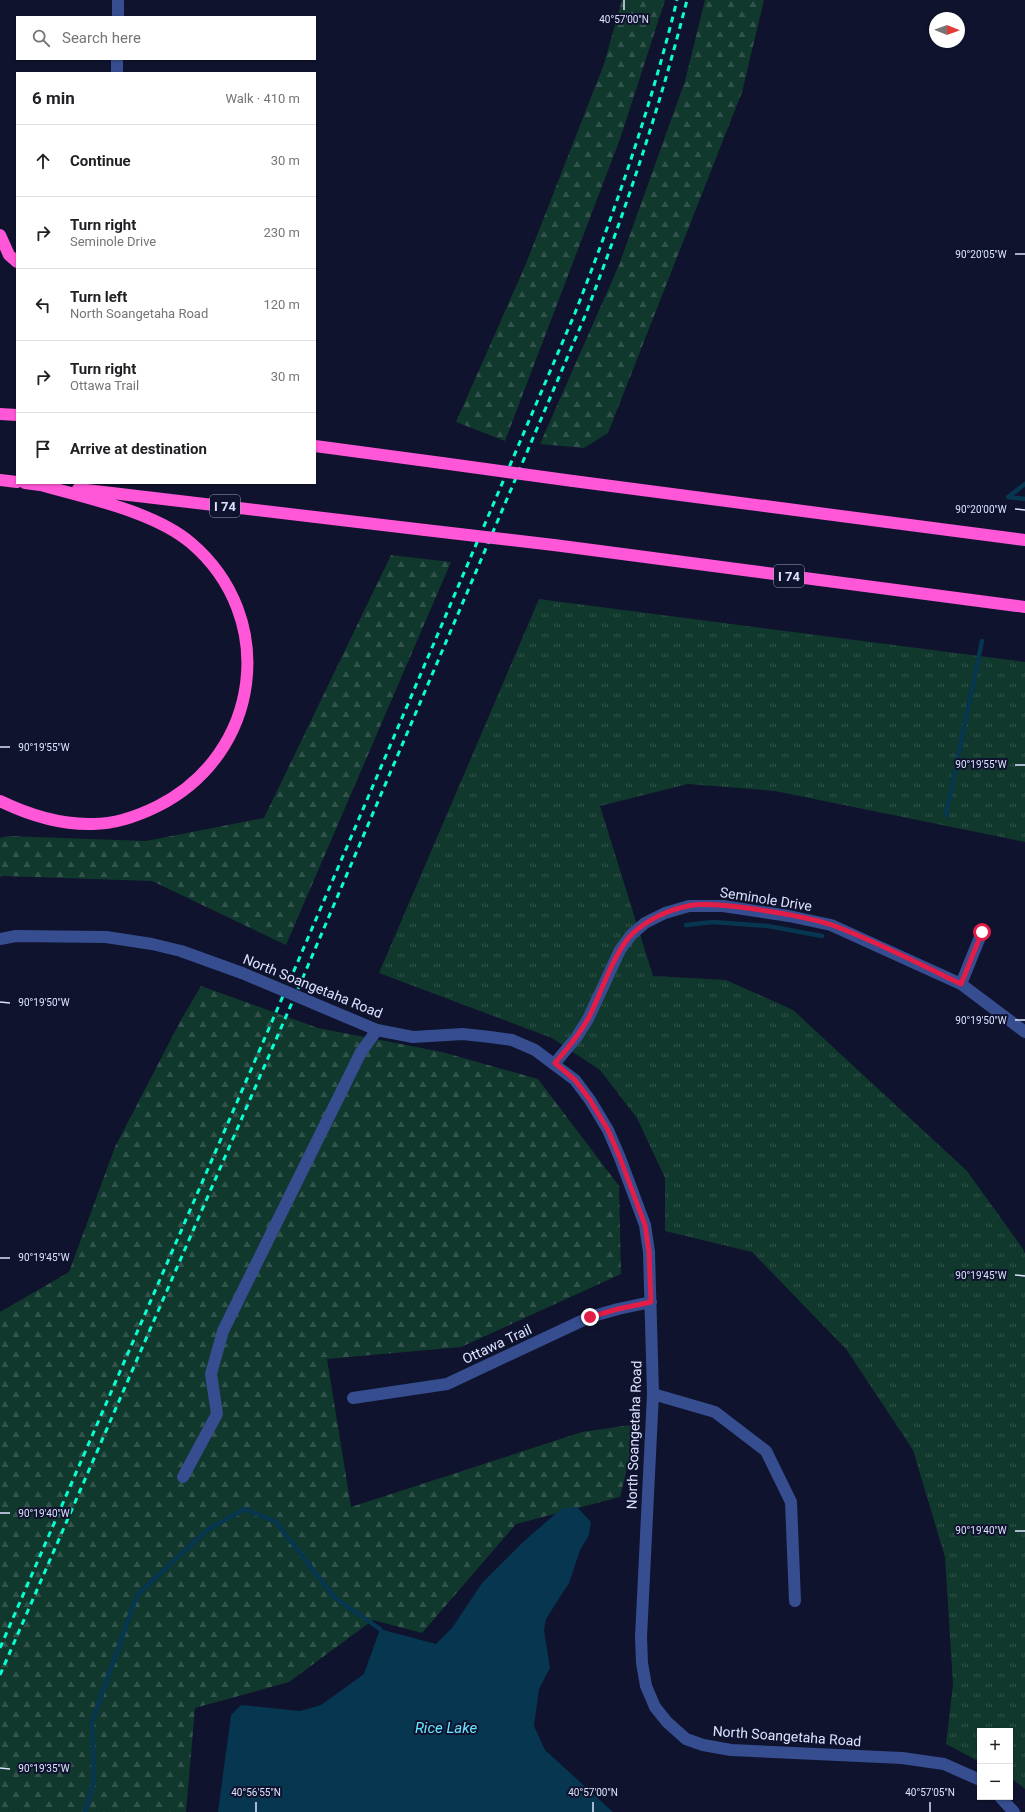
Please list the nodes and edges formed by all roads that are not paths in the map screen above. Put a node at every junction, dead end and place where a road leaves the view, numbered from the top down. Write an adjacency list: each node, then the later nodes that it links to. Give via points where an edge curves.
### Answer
1 (118, 0): 2 (street)
2 (118, 16)
3 (117, 60): 4 (street)
4 (117, 72)
5 (0, 235): 6 (highway)
6 (9, 255)
7 (0, 414): 8 (highway)
8 (16, 415)
9 (316, 446): 14 (highway, bridge)
10 (0, 480): 11 (highway)
11 (16, 482)
12 (33, 484): 13 (highway, I 74)
13 (41, 485): 15 (highway, I 74, bridge, via 554,545); 16 (highway, via 129,510 190,542 207,558 227,585 237,607 244,631 247,657 246,684 240,713 229,739 214,761 192,784 170,800 142,814 94,824 67,823 40,817)
14 (1025, 540)
15 (1025, 607)
16 (0, 801)
17 (982, 932): 19 (street)
18 (0, 939): 20 (street, North Soangetaha Road, bridge, via 16,936 106,937 159,946 242,973)
19 (961, 984): 21 (street, Seminole Drive); 22 (street, Seminole Drive, via 831,925 723,906 689,906 665,913 631,935 620,950 588,1019)
20 (377, 1030): 22 (street, North Soangetaha Road, via 413,1037 463,1034 512,1040 535,1050); 26 (street, via 361,1052 223,1330 211,1374 217,1414)
21 (1025, 1032)
22 (555, 1063): 23 (street, North Soangetaha Road, via 575,1080 590,1100 608,1130 620,1158 645,1225)
23 (651, 1302): 24 (street, North Soangetaha Road); 25 (street, Ottawa Trail, via 590,1317 447,1384)
24 (653, 1394): 27 (street, via 715,1412 766,1451 791,1502); 28 (street, North Soangetaha Road, via 646,1504 642,1656 646,1686 655,1707 667,1722 686,1738 703,1745 731,1750 915,1759 944,1764)
25 (353, 1398)
26 (183, 1477)
27 (795, 1601)
28 (977, 1779)
29 (1003, 1800): 30 (street)
30 (1014, 1812)

